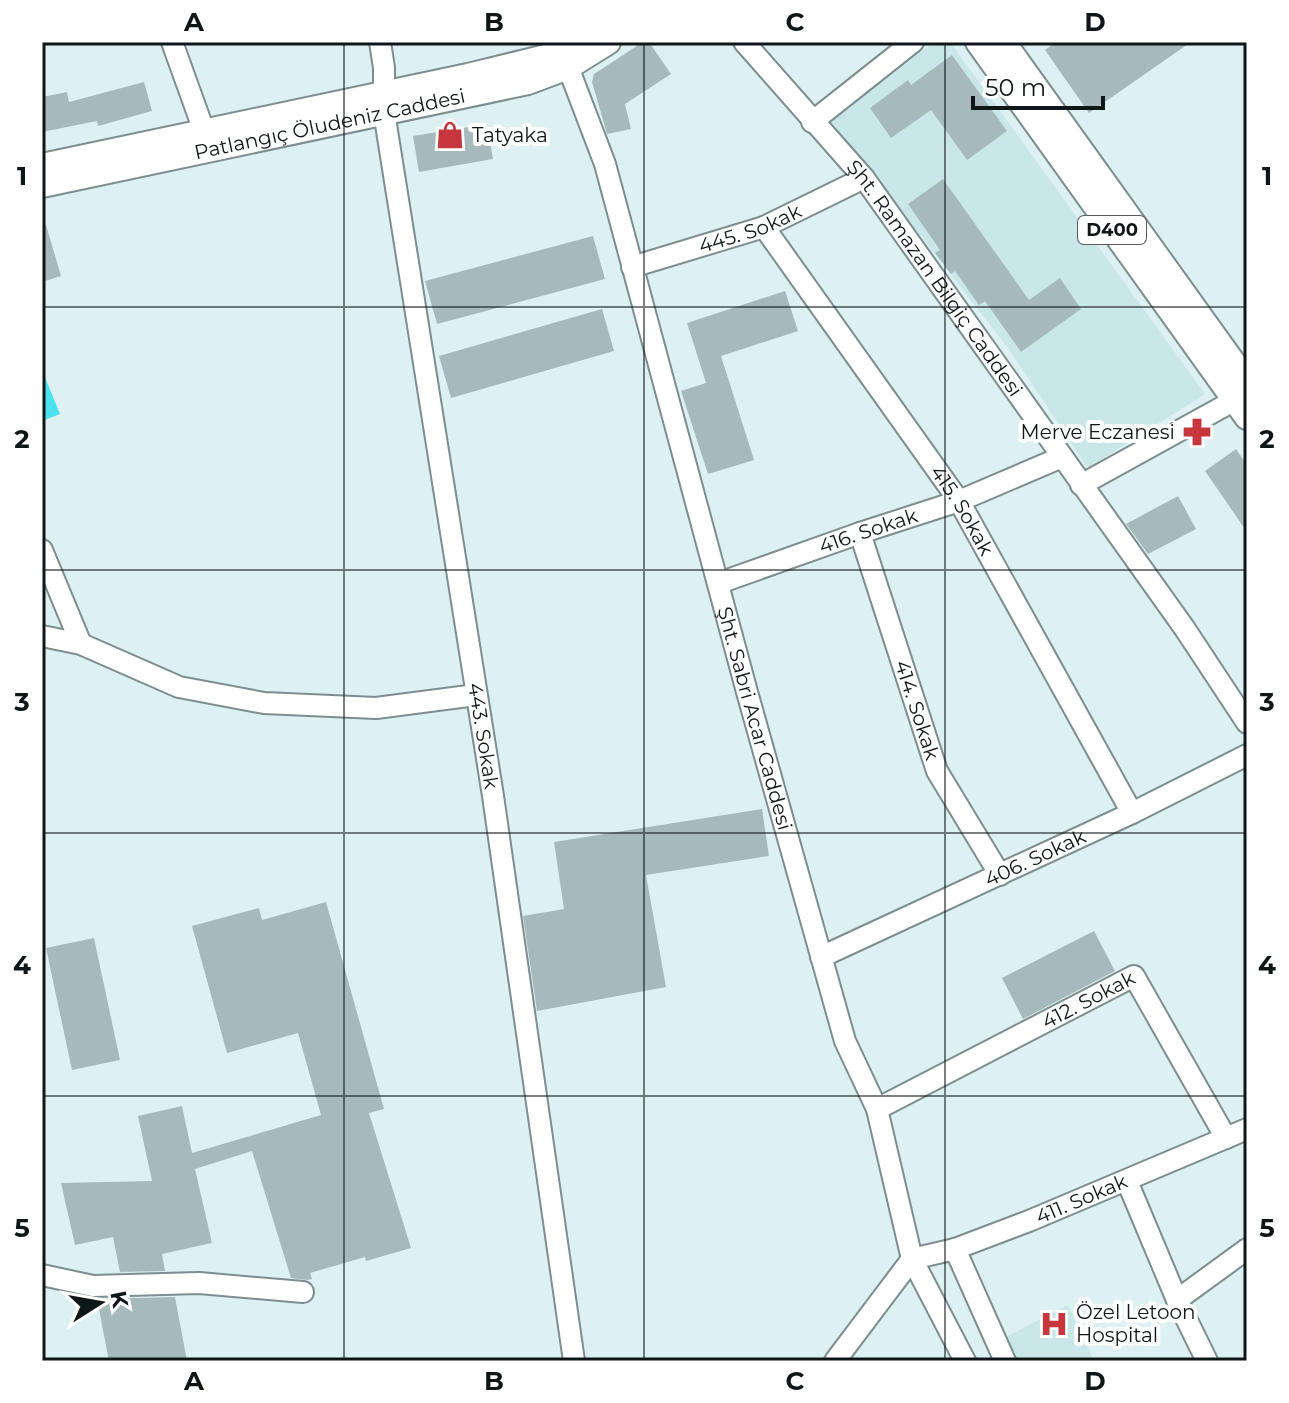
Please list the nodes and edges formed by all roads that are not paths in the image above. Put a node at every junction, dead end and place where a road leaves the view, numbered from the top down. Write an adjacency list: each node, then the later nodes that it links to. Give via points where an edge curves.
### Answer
1 (172, 42): 12 (street)
2 (380, 42): 10 (street, 443. Sokak)
3 (577, 42): 10 (main road, Patlangıç Öludeniz Caddesi, via 546,57)
4 (608, 42): 9 (main road, Patlangıç Öludeniz Caddesi)
5 (744, 42): 11 (street, Şht. Ramazan Bilgiç Caddesi)
6 (913, 42): 11 (street)
7 (978, 42): 18 (main road, D400)
8 (1003, 42): 18 (main road, D400)
9 (568, 67): 10 (main road, Patlangıç Öludeniz Caddesi, via 528,82); 17 (street, Şht. Sabri Acar Caddesi, via 605,164)
10 (385, 103): 12 (main road, Patlangıç Öludeniz Caddesi); 15 (main road, Patlangıç Öludeniz Caddesi); 27 (street, 443. Sokak)
11 (812, 122): 14 (street, Şht. Ramazan Bilgiç Caddesi)
12 (204, 131): 13 (main road, Patlangıç Öludeniz Caddesi)
13 (42, 166)
14 (864, 178): 16 (street, 445. Sokak); 19 (street, Şht. Ramazan Bilgiç Caddesi)
15 (42, 185)
16 (764, 227): 17 (street, 445. Sokak); 21 (street, 415. Sokak)
17 (632, 267): 24 (street, Şht. Sabri Acar Caddesi)
18 (1243, 400): 20 (street)
19 (1062, 457): 20 (street, Şht. Ramazan Bilgiç Caddesi); 21 (street, 416. Sokak)
20 (1081, 485): 28 (street, Şht. Ramazan Bilgiç Caddesi)
21 (959, 501): 22 (street, 416. Sokak); 30 (street, 415. Sokak)
22 (860, 533): 24 (street, 416. Sokak); 31 (street, 414. Sokak, via 937,771)
23 (42, 550): 26 (street)
24 (719, 583): 32 (street, Şht. Sabri Acar Caddesi)
25 (42, 636): 26 (street)
26 (81, 644): 27 (street, via 179,687 264,703 376,708)
27 (476, 695): 43 (street, 443. Sokak)
28 (1247, 723)
29 (1247, 755): 30 (street, 406. Sokak)
30 (1132, 813): 31 (street, 406. Sokak)
31 (1000, 875): 32 (street, 406. Sokak)
32 (821, 957): 33 (street, Şht. Sabri Acar Caddesi, via 845,1041)
33 (877, 1109): 35 (street, 412. Sokak, via 1134,976); 39 (street, Şht. Sabri Acar Caddesi)
34 (1247, 1129): 35 (street, 411. Sokak)
35 (1226, 1138): 36 (street, 411. Sokak)
36 (1127, 1181): 37 (street, 411. Sokak); 42 (street)
37 (955, 1249): 39 (street, 411. Sokak); 46 (street)
38 (1247, 1249): 42 (street)
39 (912, 1259): 44 (street); 45 (street, Şht. Sabri Acar Caddesi)
40 (42, 1275): 41 (street, via 93,1286 199,1283)
41 (303, 1292)
42 (1177, 1300): 47 (street)
43 (574, 1361)
44 (835, 1361)
45 (965, 1361)
46 (1005, 1361)
47 (1207, 1361)

